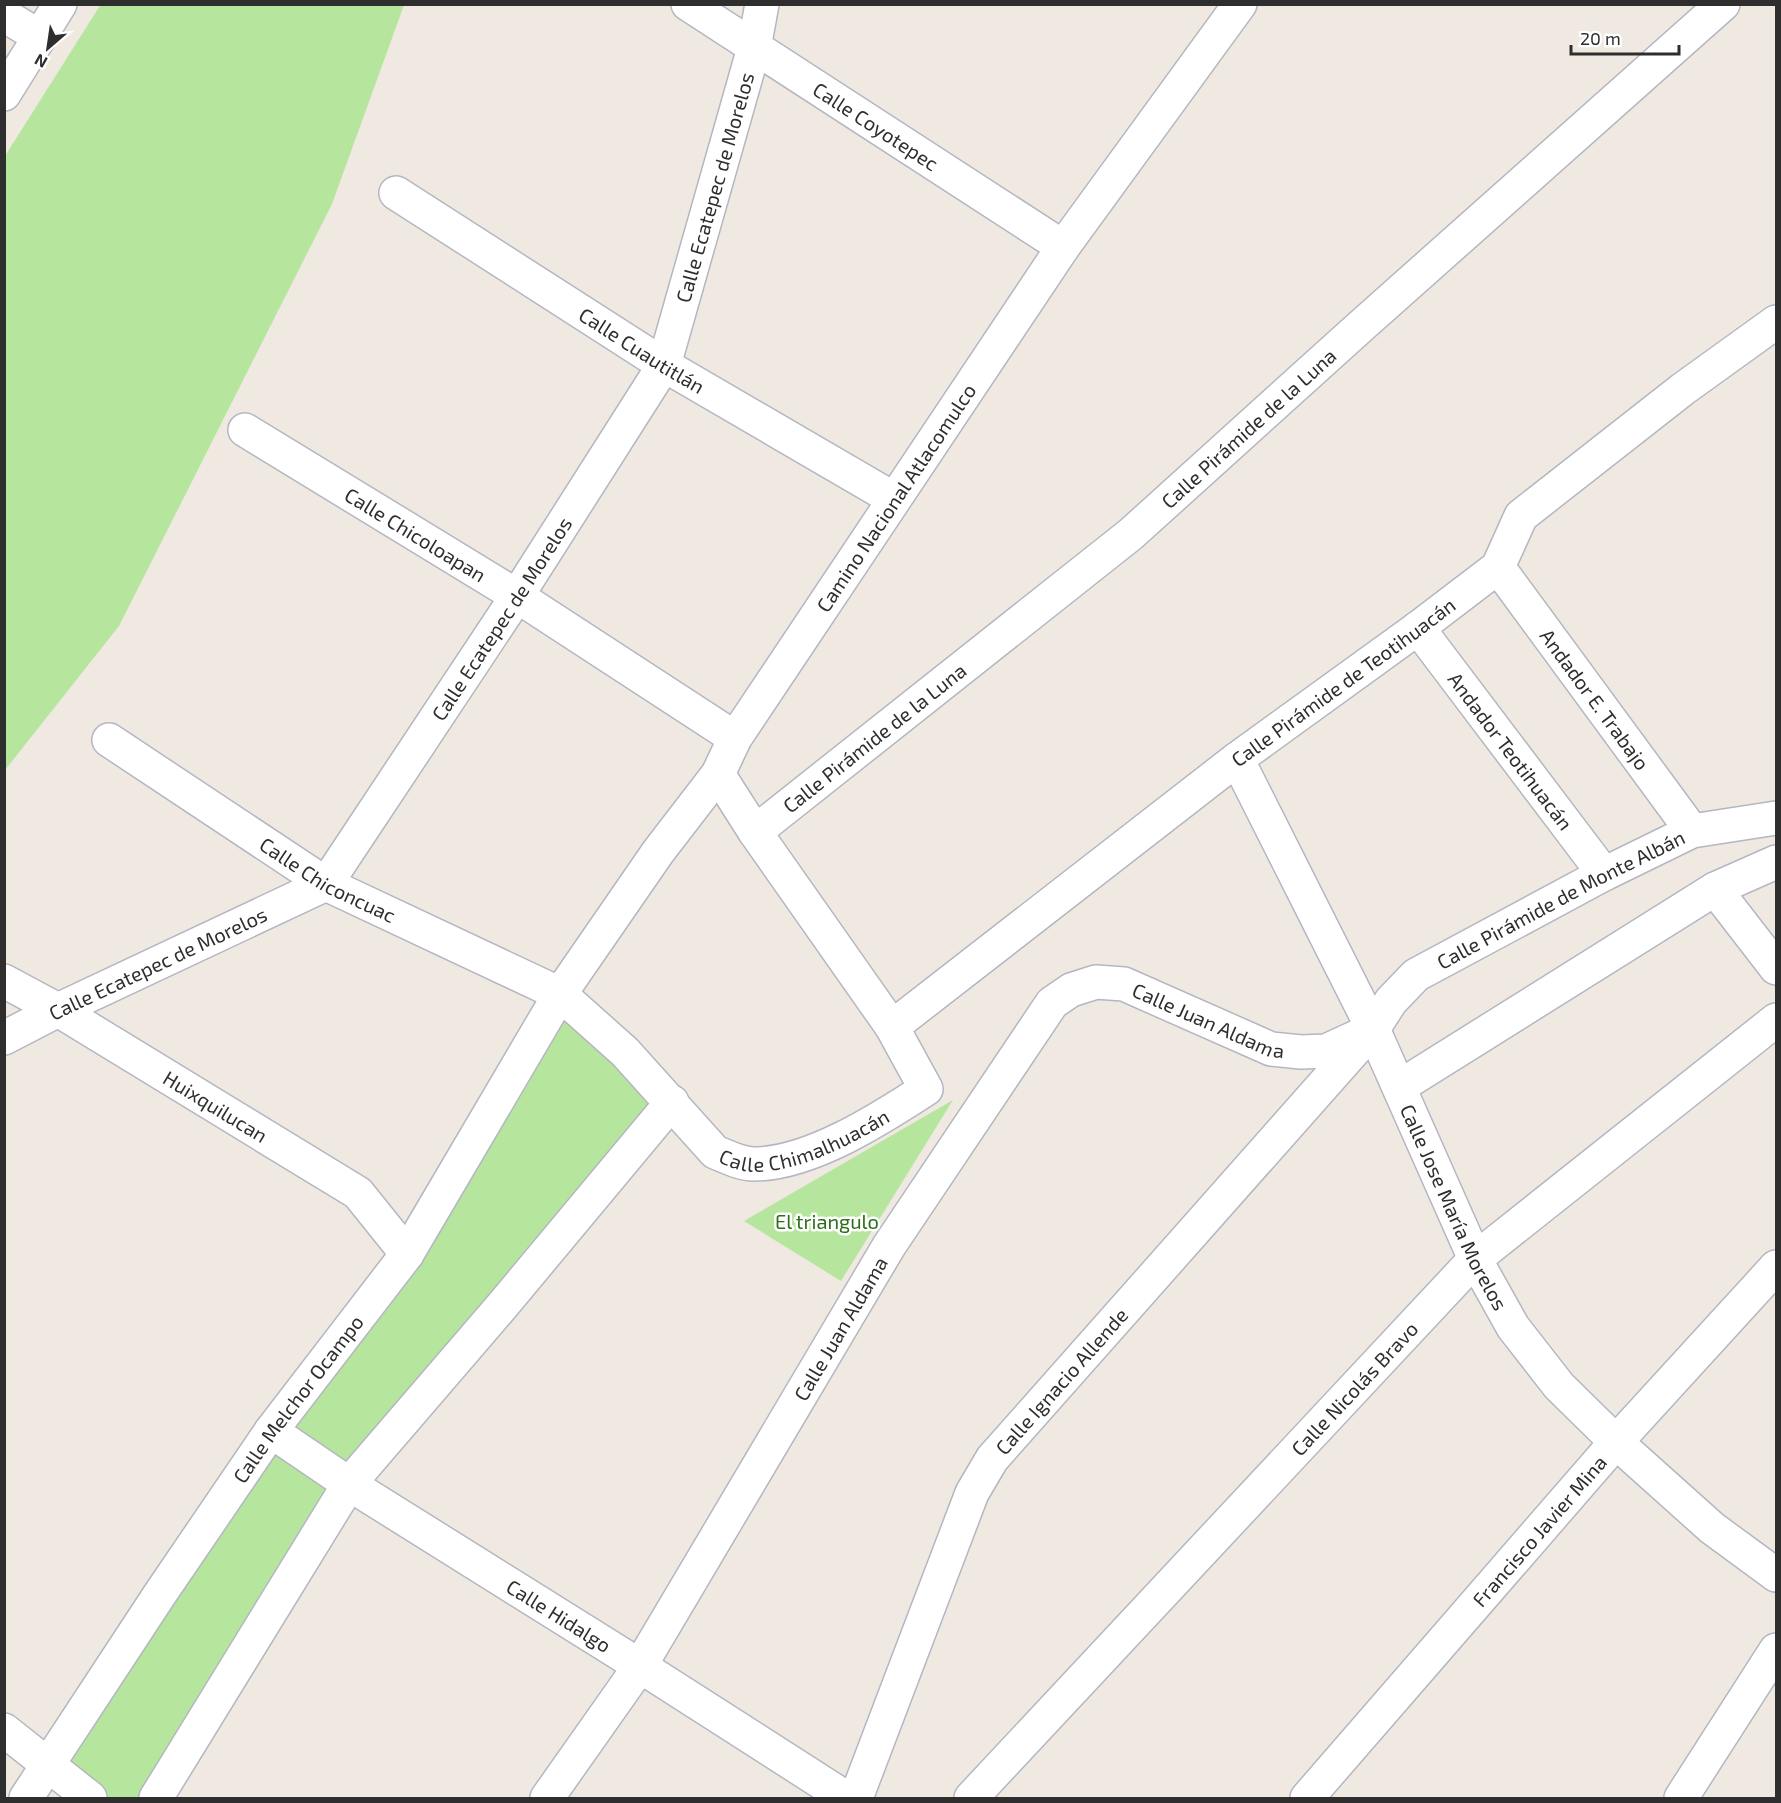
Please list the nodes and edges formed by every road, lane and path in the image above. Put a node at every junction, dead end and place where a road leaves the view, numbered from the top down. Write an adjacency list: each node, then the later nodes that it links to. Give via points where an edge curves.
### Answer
1 (60, 4): 7 (street)
2 (688, 4): 8 (street, Calle Coyotepec)
3 (762, 4): 8 (street, Calle Ecatepec de Morelos)
4 (1240, 4): 11 (street, Camino Nacional Atlacomulco)
5 (1723, 4): 25 (street, Calle Pirámide de la Luna, via 1131,534)
6 (4, 15): 7 (street)
7 (40, 37): 9 (street)
8 (754, 48): 11 (street, Calle Coyotepec); 13 (street, Calle Ecatepec de Morelos)
9 (4, 94)
10 (396, 193): 13 (street, Calle Cuautitlán)
11 (1063, 248): 15 (street, Camino Nacional Atlacomulco)
12 (1772, 336): 16 (street, Calle Pirámide de Teotihuacán, via 1683,389 1521,516)
13 (664, 365): 15 (street, Calle Cuautitlán); 17 (street, Calle Ecatepec de Morelos)
14 (245, 430): 17 (street, Calle Chicoloapan)
15 (894, 499): 19 (street, Camino Nacional Atlacomulco)
16 (1498, 567): 18 (street, Calle Pirámide de Teotihuacán); 24 (street, Andador E. Trabajo)
17 (517, 596): 19 (street, Calle Chicoloapan); 28 (street, Calle Ecatepec de Morelos)
18 (1418, 628): 21 (street, Calle Pirámide de Teotihuacán); 27 (street, Andador Teotihuacán)
19 (735, 738): 22 (street, Camino Nacional Atlacomulco)
20 (110, 740): 28 (street, Calle Chiconcuac)
21 (1237, 759): 35 (street, Calle Pirámide de Teotihuacán); 36 (street, Calle Jose María Morelos)
22 (718, 774): 25 (street); 32 (street, Camino Nacional Atlacomulco, via 658,852)
23 (1776, 818): 24 (street, Calle Pirámide de Monte Albán)
24 (1692, 831): 27 (street, Calle Pirámide de Monte Albán)
25 (755, 832): 35 (street)
26 (1776, 862): 29 (street)
27 (1604, 874): 36 (street, Calle Pirámide de Monte Albán, via 1416,975 1391,1001)
28 (326, 884): 32 (street, Calle Chiconcuac); 33 (street, Calle Ecatepec de Morelos)
29 (1715, 888): 30 (street); 39 (street)
30 (1776, 968)
31 (4, 981): 33 (street, Huixquilucan)
32 (560, 994): 40 (street, Calle Chimalhuacán, via 625,1052); 41 (street, Calle Melchor Ocampo)
33 (58, 1011): 37 (street, Calle Ecatepec de Morelos); 38 (street); 41 (street, Huixquilucan, via 358,1193)
34 (1776, 1020): 42 (street, Calle Nicolás Bravo)
35 (892, 1027): 40 (street, Calle Chimalhuacán, via 926,1089 865,1128 792,1159 754,1164 715,1152)
36 (1373, 1029): 39 (street, Calle Jose María Morelos); 49 (street, Calle Juan Aldama, via 1326,1050 1301,1052 1271,1049 1125,984 1095,982 1071,990 1052,1003 889,1246); 57 (street, Calle Ignacio Allende, via 992,1459 972,1493)
37 (4, 1038)
38 (4, 1056)
39 (1399, 1087): 42 (street, Calle Jose María Morelos)
40 (672, 1102): 46 (street)
41 (407, 1254): 44 (street, Calle Melchor Ocampo)
42 (1475, 1259): 45 (street, Calle Jose María Morelos, via 1513,1327 1558,1386); 58 (street, Calle Nicolás Bravo)
43 (1776, 1267): 45 (street, Francisco Javier Mina)
44 (271, 1431): 46 (street, Calle Hidalgo); 51 (street, Calle Melchor Ocampo)
45 (1616, 1442): 47 (street, Calle Jose María Morelos, via 1712,1528); 59 (street, Francisco Javier Mina)
46 (349, 1484): 49 (street, Calle Hidalgo); 54 (street)
47 (1776, 1575)
48 (1776, 1650): 60 (street)
49 (640, 1666): 55 (street, Calle Juan Aldama); 56 (street, Calle Hidalgo)
50 (4, 1730): 51 (street)
51 (48, 1765): 52 (street, Calle Melchor Ocampo); 53 (street)
52 (26, 1798)
53 (90, 1798)
54 (156, 1798)
55 (547, 1798)
56 (846, 1798)
57 (856, 1798)
58 (970, 1798)
59 (1307, 1798)
60 (1681, 1798)

